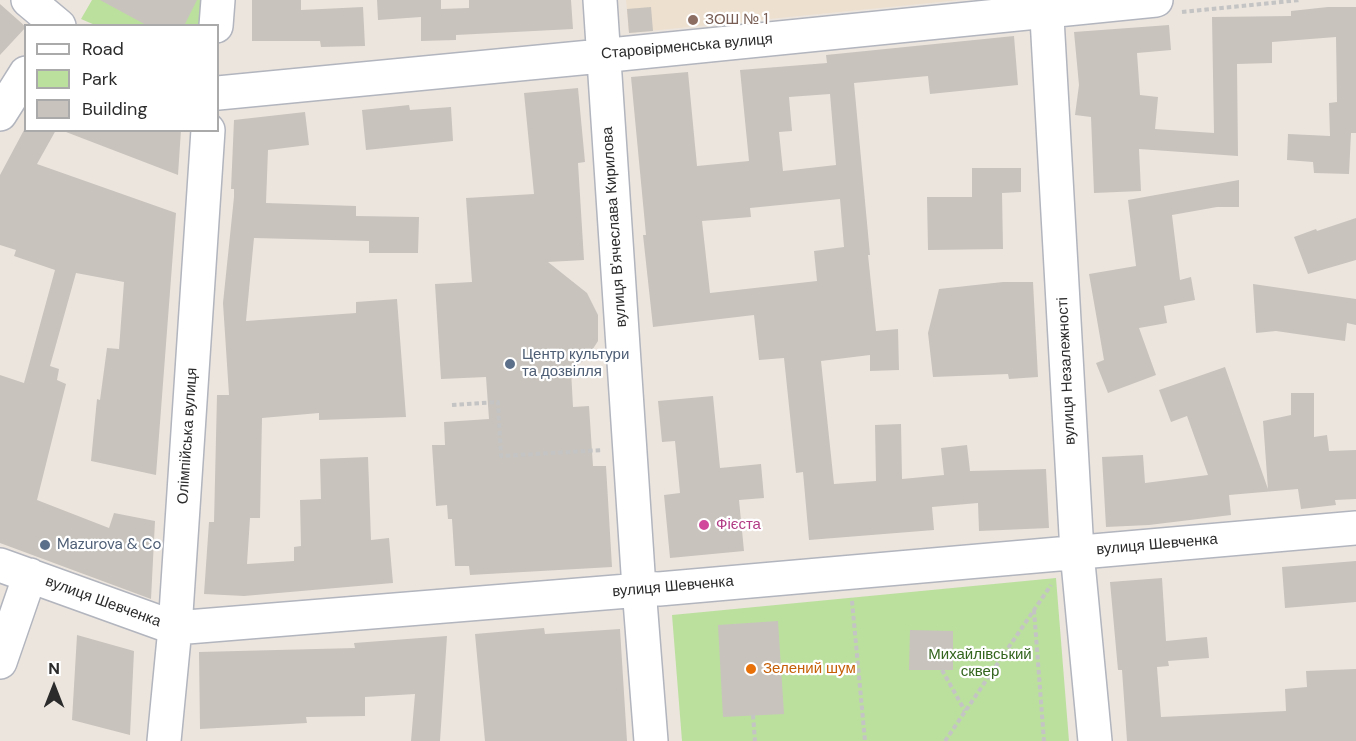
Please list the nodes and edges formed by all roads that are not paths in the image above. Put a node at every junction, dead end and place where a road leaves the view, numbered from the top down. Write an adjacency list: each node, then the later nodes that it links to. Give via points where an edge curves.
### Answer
1 (28, 0): 6 (street)
2 (218, 0): 7 (street)
3 (600, 0): 8 (street, вулиця В'ячеслава Кирилова)
4 (1156, 0): 5 (street, Старовірменська вулиця)
5 (1046, 6): 8 (street, Старовірменська вулиця); 14 (street, вулиця Незалежності)
6 (61, 18)
7 (216, 24)
8 (604, 53): 10 (street, Старовірменська вулиця); 17 (street, вулиця В'ячеслава Кирилова)
9 (24, 76): 11 (street)
10 (219, 93)
11 (0, 114)
12 (208, 132): 18 (street, Олімпійська вулиця)
13 (1356, 528): 14 (street, вулиця Шевченка)
14 (1077, 552): 17 (street, вулиця Шевченка); 22 (street, вулиця Незалежності)
15 (0, 564): 16 (street, вулиця Шевченка)
16 (30, 575): 18 (street, вулиця Шевченка); 19 (street)
17 (639, 588): 18 (street, вулиця Шевченка); 21 (street, вулиця В'ячеслава Кирилова)
18 (175, 628): 20 (street, Олімпійська вулиця)
19 (0, 662)
20 (164, 741)
21 (651, 741)
22 (1095, 741)

